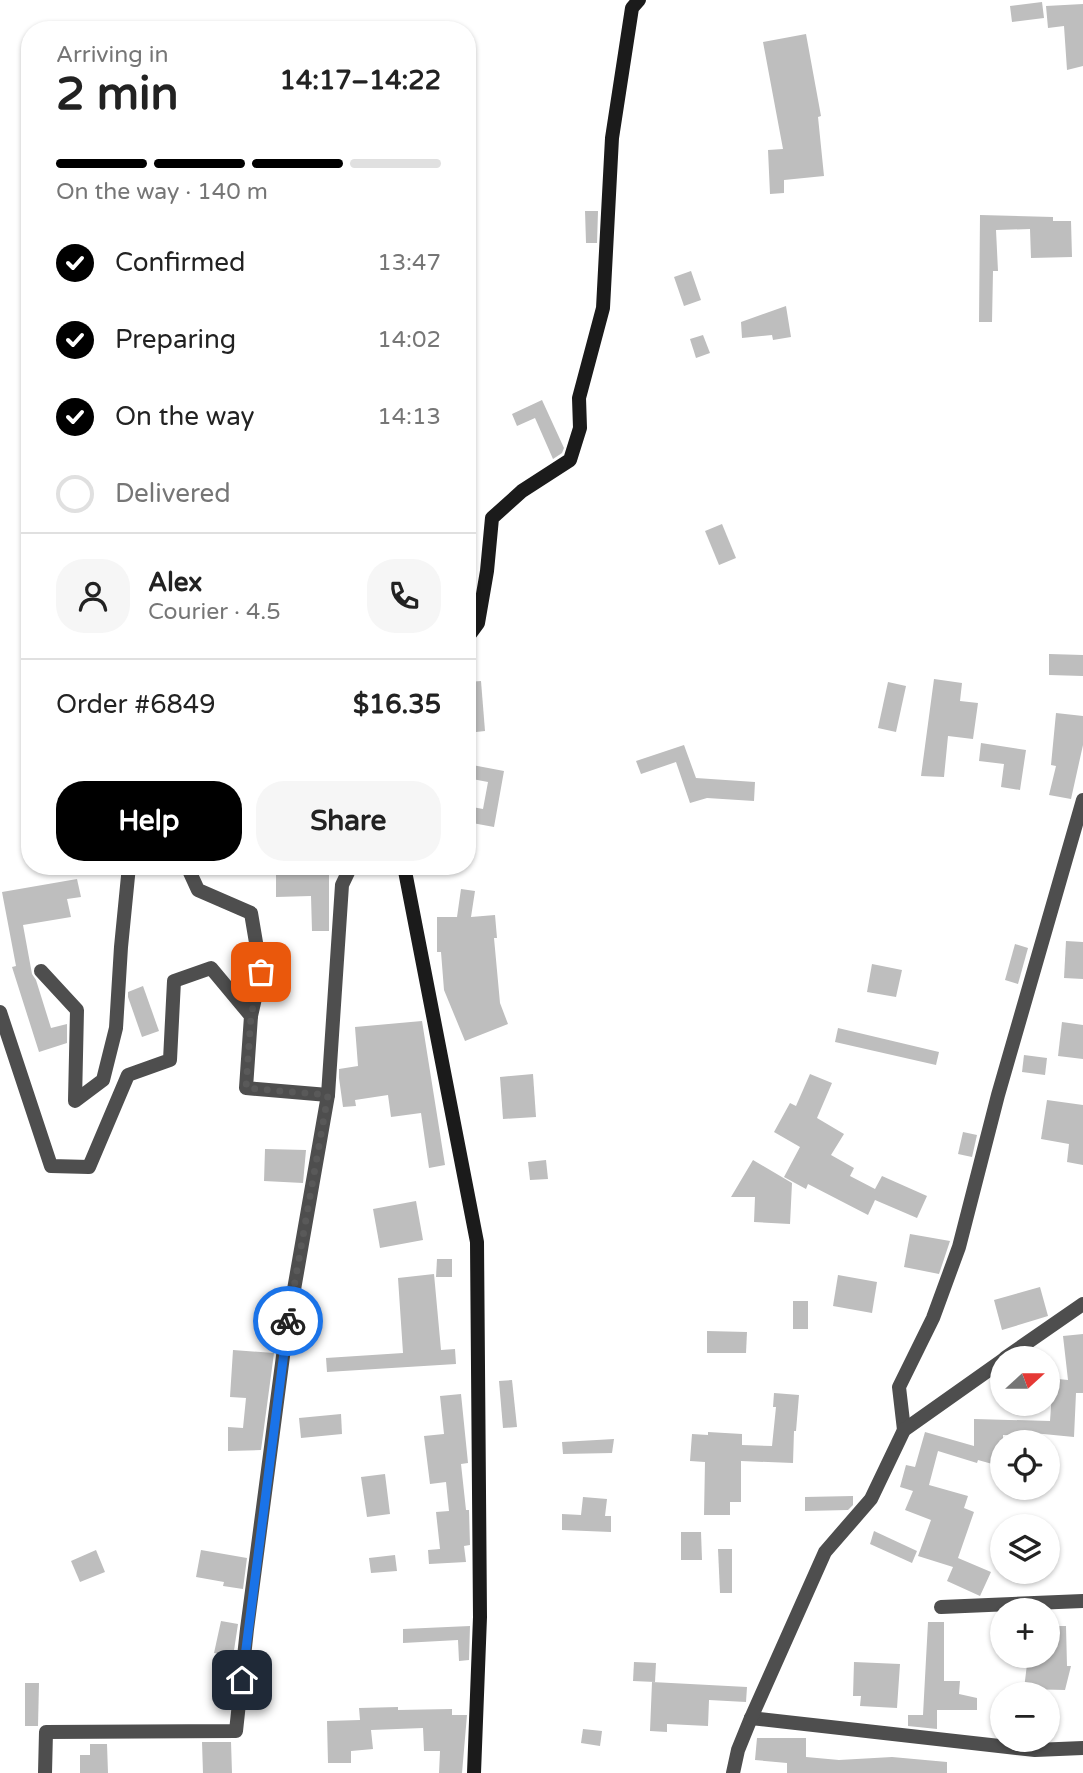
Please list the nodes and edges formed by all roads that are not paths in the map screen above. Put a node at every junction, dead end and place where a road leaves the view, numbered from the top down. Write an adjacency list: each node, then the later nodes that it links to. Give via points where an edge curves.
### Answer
1 (639, 0): 2 (street, via 632,9 612,138 603,308 579,398 580,428 570,460 492,517)
2 (476, 626)
3 (1083, 800): 15 (street, via 959,1247 933,1318 899,1387)
4 (128, 875): 8 (street, via 116,1028 103,1080 75,1101 77,1010)
5 (191, 875): 10 (street, via 198,890 251,913 261,972)
6 (347, 875): 11 (street, via 342,885)
7 (406, 875): 21 (street, via 477,1242 480,1617)
8 (41, 971)
9 (0, 1012): 10 (street, via 51,1166 76,1167 89,1167 128,1075 170,1060 174,981 211,968)
10 (251, 1016): 11 (street, via 246,1088)
11 (328, 1095): 20 (street, via 285,1340 236,1731 46,1732)
12 (1083, 1304): 13 (street)
13 (1023, 1346)
14 (990, 1369): 15 (street)
15 (904, 1430): 18 (street, via 871,1499 825,1552)
16 (1083, 1601): 17 (street)
17 (941, 1607)
18 (751, 1718): 19 (street, via 1035,1750); 22 (street)
19 (1083, 1748)
20 (45, 1773)
21 (474, 1773)
22 (733, 1773)

